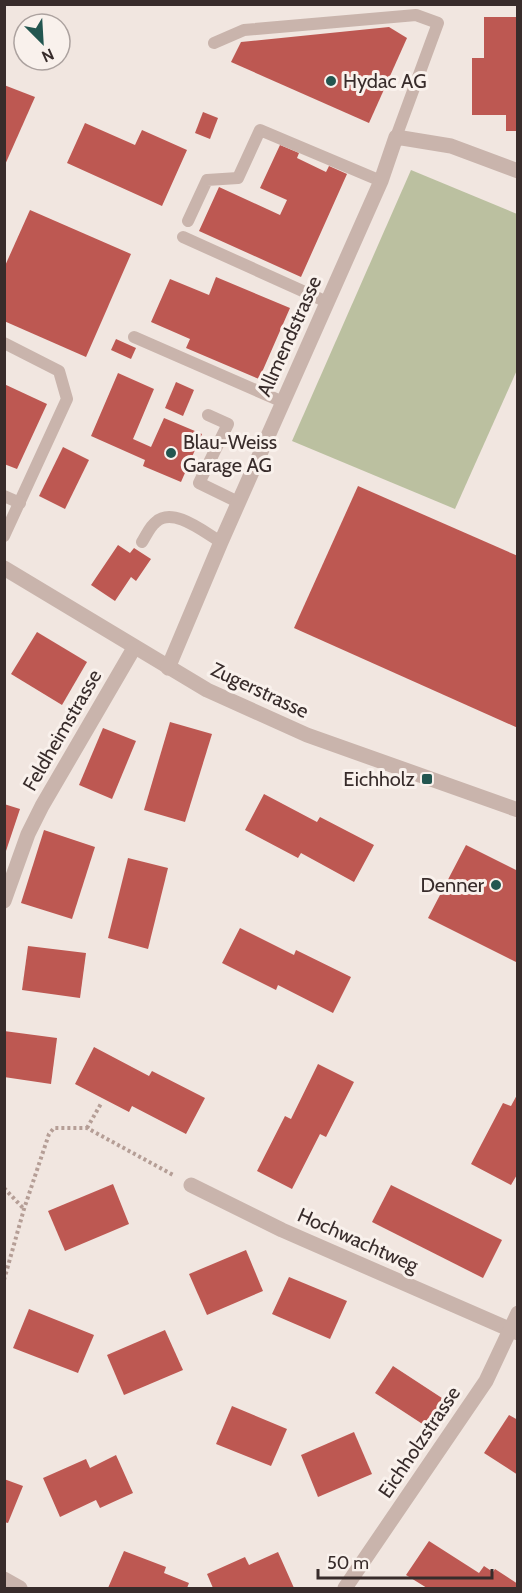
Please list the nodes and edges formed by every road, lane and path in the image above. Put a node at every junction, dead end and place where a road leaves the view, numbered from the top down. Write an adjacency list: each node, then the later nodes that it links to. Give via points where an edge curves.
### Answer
1 (214, 43): 2 (lane, via 244,30 416,15 438,23)
2 (396, 137): 3 (street, via 451,146); 4 (street, Allmendstrasse)
3 (518, 171)
4 (381, 181): 5 (lane, via 260,130 238,178 207,180); 7 (street, Allmendstrasse)
5 (188, 221)
6 (183, 237): 7 (lane)
7 (327, 302): 10 (street, Allmendstrasse)
8 (134, 337): 10 (lane)
9 (4, 344): 14 (lane, via 59,371 67,399)
10 (283, 402): 13 (street, Allmendstrasse)
11 (208, 415): 13 (lane, via 228,424 199,483)
12 (4, 496): 14 (lane)
13 (238, 502): 17 (street, Allmendstrasse)
14 (20, 503): 15 (lane)
15 (4, 536)
16 (142, 542): 17 (lane, via 156,521 168,517 181,519)
17 (221, 542): 20 (street, Allmendstrasse)
18 (4, 568): 19 (street, Zugerstrasse)
19 (134, 648): 20 (street, Zugerstrasse); 22 (street, Feldheimstrasse, via 42,806)
20 (168, 668): 21 (street, Zugerstrasse, via 307,735)
21 (518, 810)
22 (4, 901)
23 (102, 1102): 24 (path)
24 (87, 1128): 25 (path); 27 (path, via 54,1128 49,1134)
25 (191, 1185): 30 (street, Hochwachtweg, via 282,1230)
26 (4, 1188): 27 (path)
27 (24, 1209): 28 (path)
28 (4, 1280)
29 (518, 1313): 30 (street, Eichholzstrasse)
30 (514, 1331): 33 (street, Eichholzstrasse, via 486,1381)
31 (4, 1579): 32 (street)
32 (20, 1588)
33 (345, 1588)

